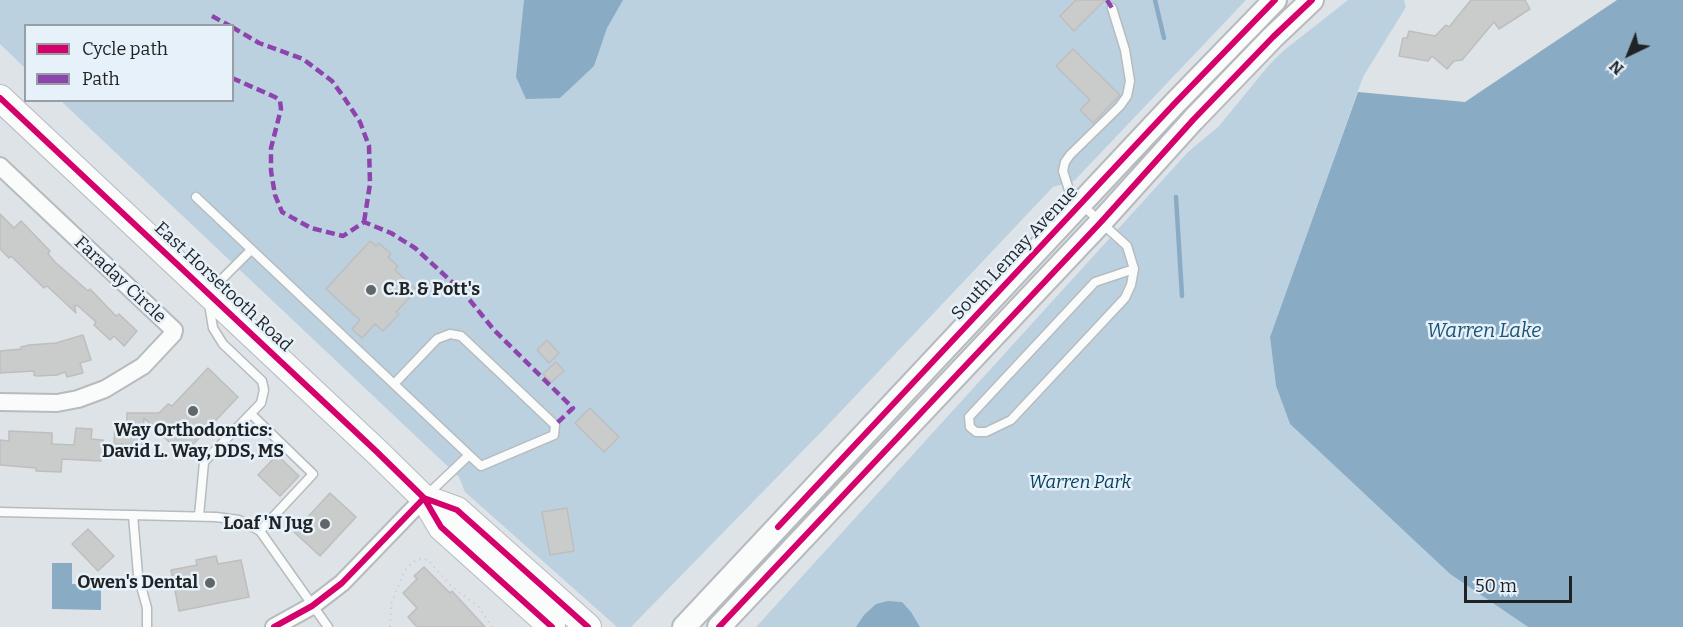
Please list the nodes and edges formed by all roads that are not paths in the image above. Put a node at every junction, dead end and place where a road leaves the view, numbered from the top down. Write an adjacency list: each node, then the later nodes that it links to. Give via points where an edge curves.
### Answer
1 (1275, 0): 7 (main road, South Lemay Avenue)
2 (1312, 0): 8 (main road, via 1241,70)
3 (1112, 8): 7 (lane, via 1130,81 1120,106 1065,162 1064,179)
4 (0, 98): 11 (main road, East Horsetooth Road)
5 (0, 166): 13 (street, Faraday Circle, via 174,334 143,366 105,389 57,403)
6 (195, 197): 9 (lane)
7 (1081, 204): 8 (lane); 27 (main road, South Lemay Avenue)
8 (1101, 222): 10 (lane, via 1127,246); 28 (main road)
9 (253, 252): 11 (lane); 12 (lane)
10 (1134, 269): 10 (lane, via 1095,282 969,417 970,426 976,432 986,432 1011,420 1125,298)
11 (207, 293): 14 (lane, via 213,328 223,344 262,381 261,403); 16 (main road, East Horsetooth Road)
12 (394, 384): 15 (lane); 15 (lane, via 437,339 450,334 461,336 555,425 555,435 481,466)
13 (0, 402)
14 (251, 414): 19 (lane, via 204,462); 20 (lane, via 313,474)
15 (469, 455): 16 (lane)
16 (424, 498): 21 (street, via 359,567); 25 (main road, East Horsetooth Road, via 441,527); 26 (main road, East Horsetooth Road, via 457,510)
17 (0, 512): 18 (lane)
18 (133, 515): 19 (lane); 22 (lane)
19 (199, 516): 20 (lane, via 239,520)
20 (260, 531): 21 (lane)
21 (312, 606): 23 (street); 24 (lane)
22 (147, 627)
23 (274, 627)
24 (328, 627)
25 (552, 627)
26 (588, 627)
27 (684, 627)
28 (719, 627)

